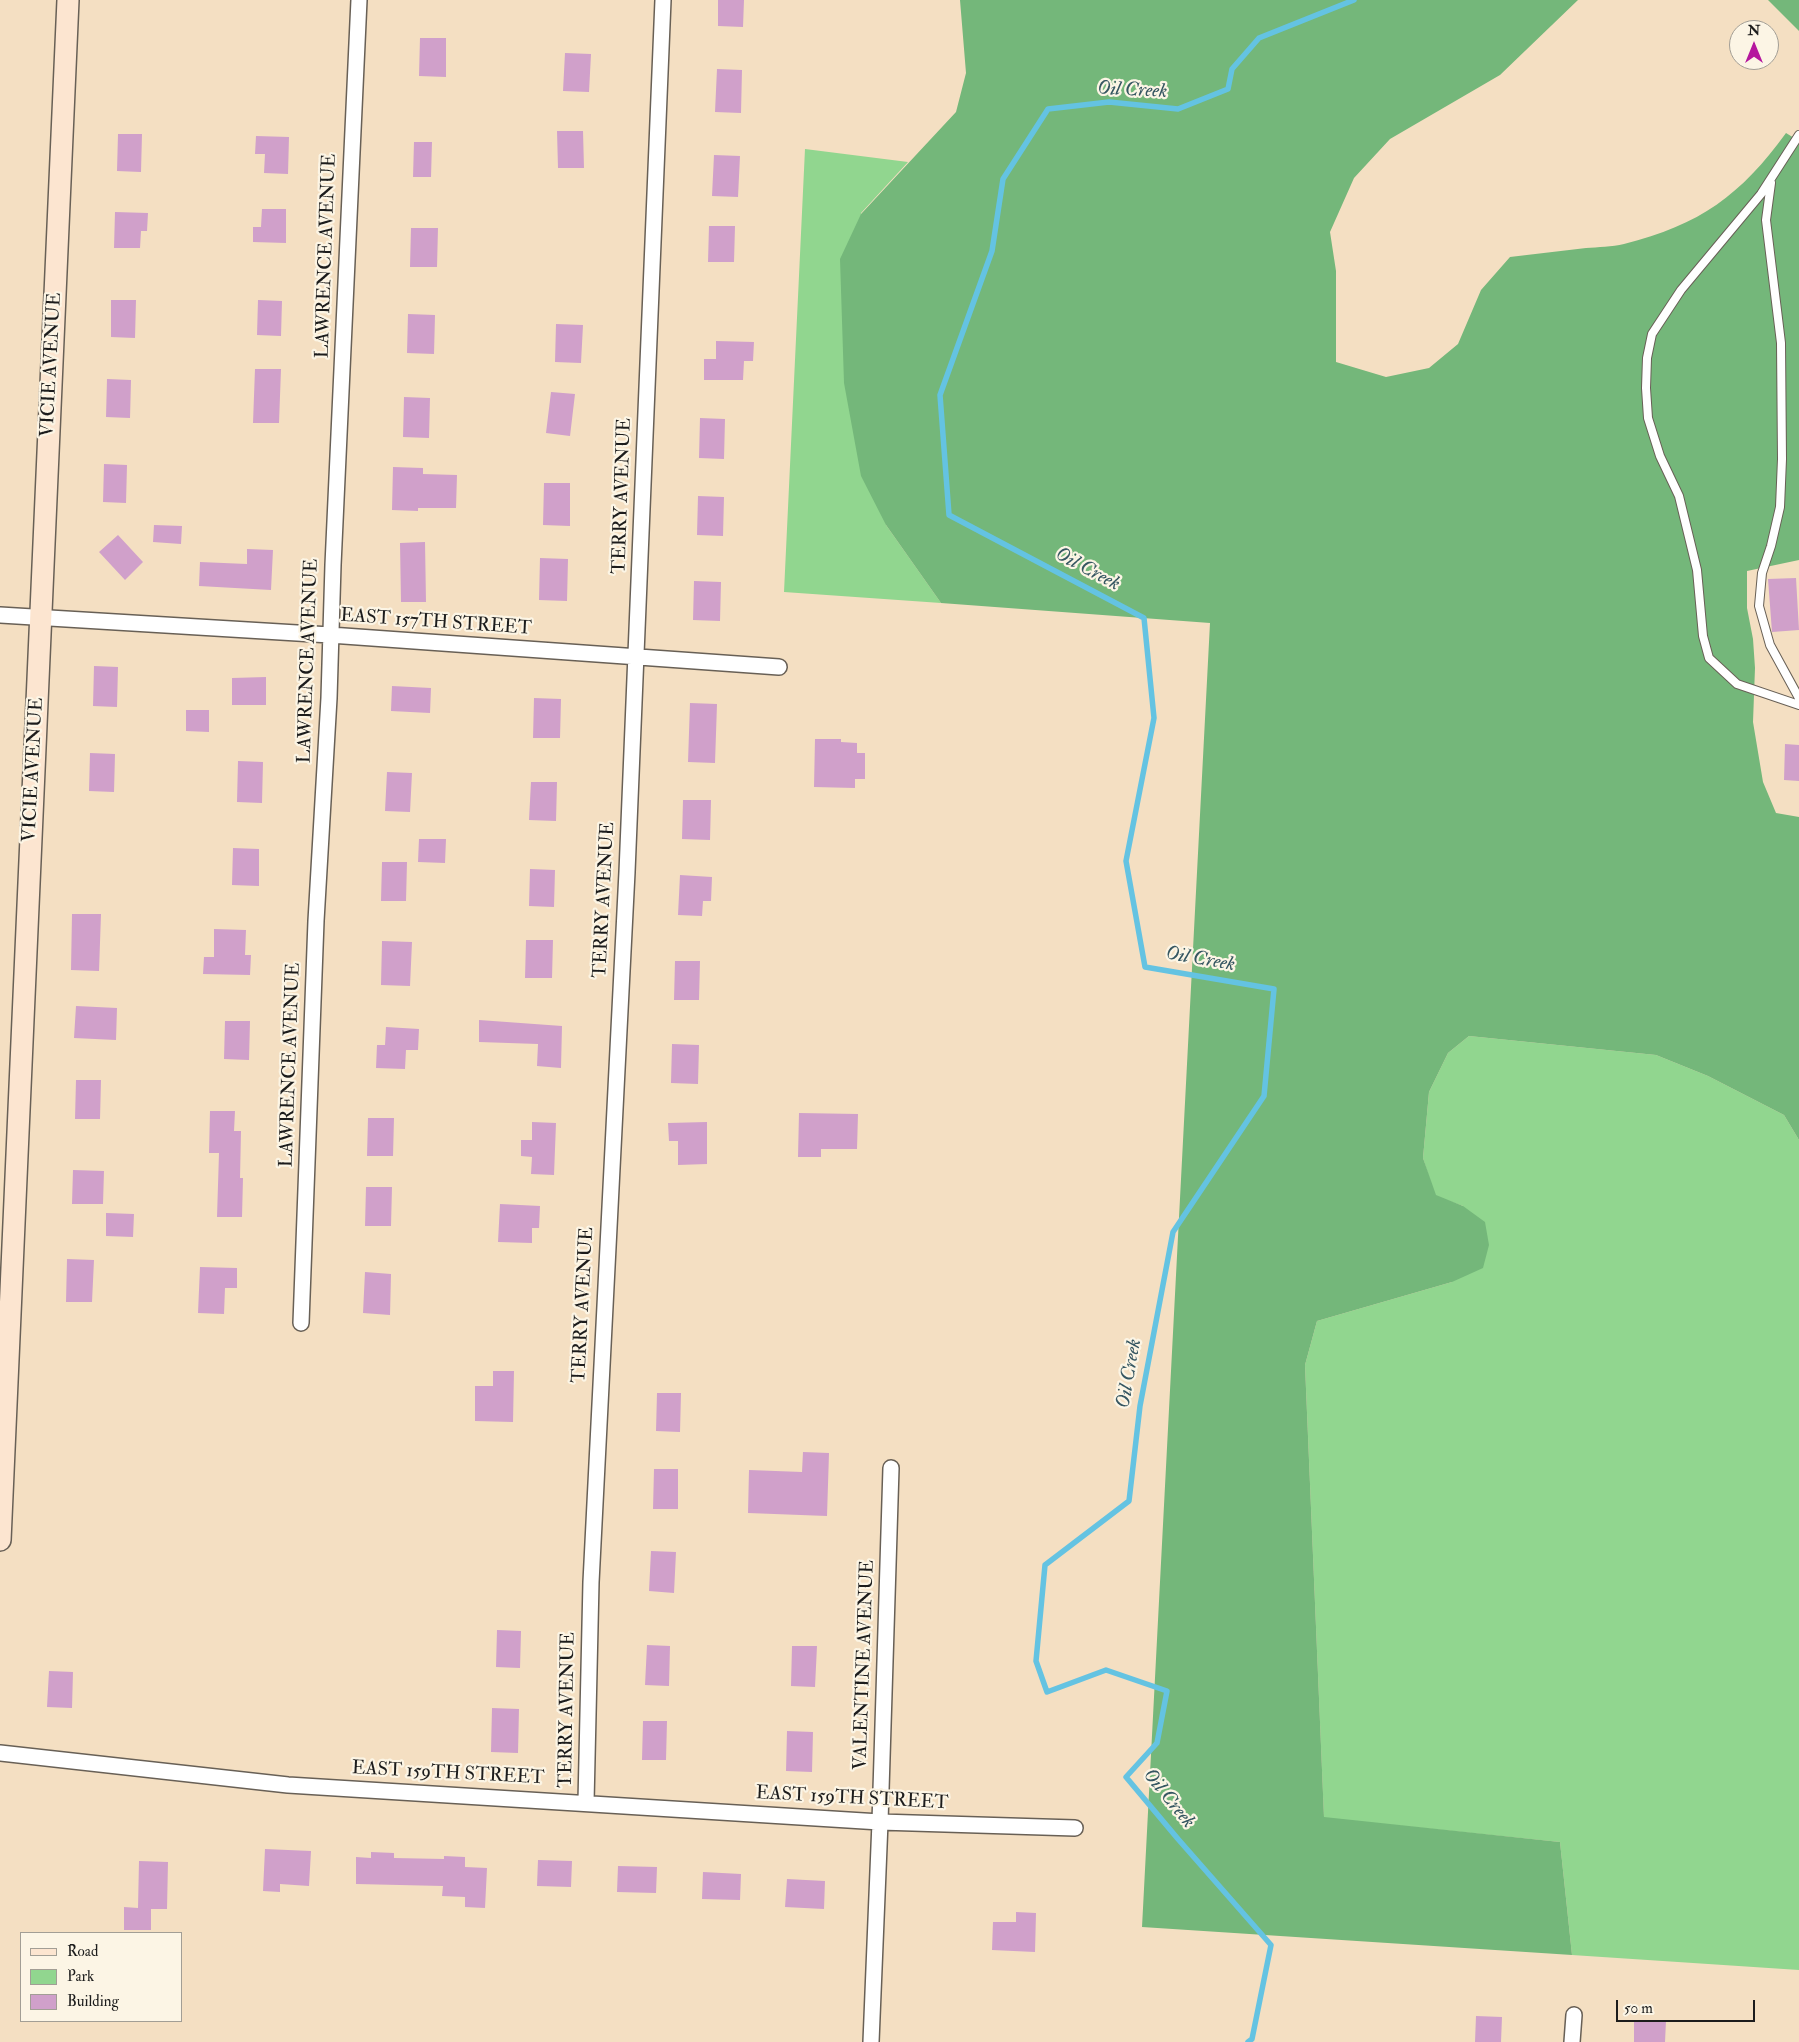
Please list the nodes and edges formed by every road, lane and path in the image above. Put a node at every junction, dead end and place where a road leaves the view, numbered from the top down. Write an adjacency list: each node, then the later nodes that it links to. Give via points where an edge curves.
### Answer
1 (68, 0): 7 (street, VICIE AVENUE)
2 (359, 0): 8 (street, LAWRENCE AVENUE)
3 (663, 0): 9 (street, TERRY AVENUE)
4 (1799, 135): 5 (lane)
5 (1771, 179): 11 (lane, via 1766,220 1781,343 1782,459 1780,507 1762,573 1759,606 1770,646); 12 (lane, via 1681,290 1652,334 1647,358 1648,418 1660,456 1679,496 1697,570 1703,636 1709,658 1736,684)
6 (0, 615): 7 (street, EAST 157TH STREET)
7 (41, 618): 8 (street, EAST 157TH STREET); 15 (street, VICIE AVENUE)
8 (330, 635): 9 (street, EAST 157TH STREET); 13 (street, LAWRENCE AVENUE)
9 (636, 657): 10 (street, EAST 157TH STREET); 17 (street, TERRY AVENUE, via 591,1582)
10 (779, 667)
11 (1799, 698)
12 (1799, 704)
13 (301, 1323)
14 (891, 1468): 18 (street, VALENTINE AVENUE)
15 (0, 1540)
16 (0, 1753): 17 (street, EAST 159TH STREET, via 288,1784)
17 (586, 1802): 18 (street, EAST 159TH STREET)
18 (880, 1822): 19 (street, EAST 159TH STREET); 21 (street, VALENTINE AVENUE)
19 (1075, 1828)
20 (1574, 2015): 22 (street)
21 (871, 2042)
22 (1572, 2042)

